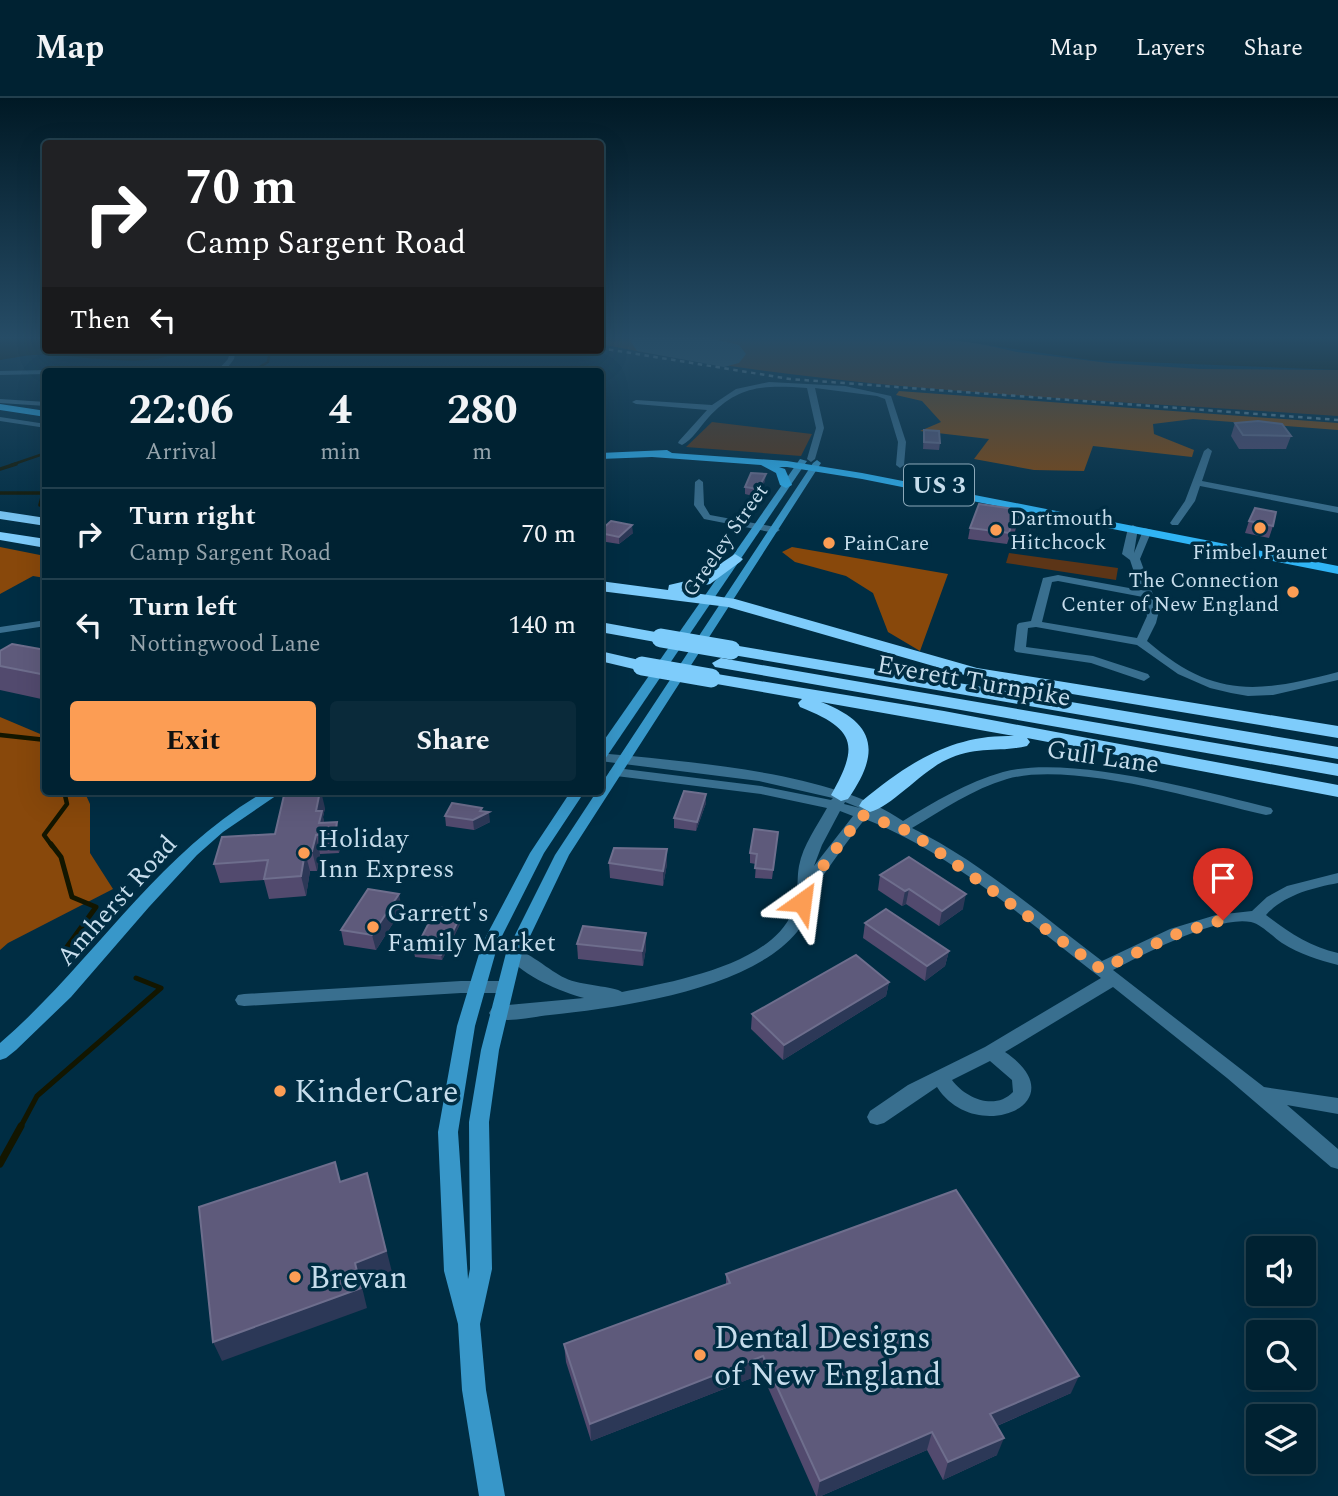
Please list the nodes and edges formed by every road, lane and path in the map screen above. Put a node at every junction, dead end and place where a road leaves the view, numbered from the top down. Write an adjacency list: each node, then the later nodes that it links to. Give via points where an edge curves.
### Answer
1 (653, 403): 6 (street)
2 (721, 403): 6 (street)
3 (814, 403): 17 (street, Greeley Street, via 820,431)
4 (890, 403): 18 (street, via 902,442)
5 (0, 407): 7 (main road)
6 (716, 408): 12 (street)
7 (42, 413)
8 (0, 419): 9 (street)
9 (13, 421): 10 (street); 11 (street)
10 (42, 425)
11 (0, 427)
12 (681, 443)
13 (1208, 451): 20 (street)
14 (656, 454): 15 (main road, US 3); 16 (main road, US 3); 17 (main road, US 3, via 709,452)
15 (604, 456)
16 (739, 461): 17 (main road, US 3); 21 (main road, via 778,469)
17 (809, 463): 21 (main road, Greeley Street); 28 (main road, US 3); 29 (main road, Greeley Street)
18 (900, 465)
19 (699, 482): 27 (street, via 699,505 707,517)
20 (1196, 482): 22 (street); 25 (street, via 1191,501)
21 (786, 485): 27 (main road, Greeley Street)
22 (1338, 510)
23 (0, 515): 24 (highway)
24 (42, 521)
25 (1175, 523)
26 (0, 525): 31 (highway)
27 (756, 528): 29 (street); 35 (main road, Greeley Street)
28 (1133, 528): 30 (main road, US 3); 34 (street, via 1127,554)
29 (775, 530): 41 (main road, Greeley Street)
30 (1147, 530): 34 (street); 36 (main road, US 3)
31 (42, 532)
32 (0, 536): 33 (highway)
33 (42, 543)
34 (1135, 558): 39 (street)
35 (735, 559): 38 (highway, via 704,581); 40 (main road, Greeley Street)
36 (1338, 570)
37 (604, 586): 38 (highway)
38 (653, 590): 40 (highway)
39 (1147, 594): 43 (street, via 1047,580); 47 (street, via 1154,605 1153,615)
40 (709, 597): 41 (highway); 48 (main road, Greeley Street)
41 (729, 602): 54 (highway, via 975,673); 58 (main road, Greeley Street)
42 (42, 624): 45 (street)
43 (1036, 624): 47 (street); 53 (street, via 1023,625 1020,650 1093,660)
44 (604, 629): 48 (highway, Everett Turnpike)
45 (0, 630)
46 (604, 642): 48 (highway, Everett Turnpike)
47 (1141, 642): 52 (street, via 1180,669 1232,689 1286,689)
48 (657, 651): 49 (highway); 50 (highway); 51 (highway, bridge); 51 (highway, Everett Turnpike, bridge); 55 (main road, Greeley Street)
49 (604, 656)
50 (604, 660)
51 (721, 663): 56 (highway, Everett Turnpike); 57 (highway, via 944,717); 59 (highway, Everett Turnpike); 65 (highway, via 849,724 862,752)
52 (1338, 676)
53 (1144, 677)
54 (1338, 732)
55 (604, 749)
56 (1338, 753)
57 (1168, 761): 61 (highway); 66 (highway, via 1009,741 981,742 930,758)
58 (614, 767): 60 (main road, Greeley Street); 65 (street)
59 (1338, 770)
60 (604, 784)
61 (1338, 791)
62 (269, 795): 81 (main road, Amherst Road, via 230,819 193,851 73,984)
63 (573, 795): 75 (main road, via 507,907)
64 (597, 795): 72 (main road, Greeley Street, via 549,877)
65 (838, 801): 66 (street); 70 (street, via 808,860)
66 (866, 811): 68 (street); 70 (street)
67 (1266, 811): 68 (street, Gull Lane, via 1084,774 1035,770 1006,775)
68 (901, 828): 74 (street)
69 (1338, 878): 71 (street, via 1274,898)
70 (807, 887): 77 (street, via 793,927 777,943 722,971)
71 (1256, 916): 73 (street, via 1305,950); 74 (street, via 1238,916 1179,933)
72 (514, 953): 76 (main road, Greeley Street); 77 (street, via 543,976 572,989 603,995)
73 (1338, 959)
74 (1107, 974): 80 (street); 83 (street)
75 (475, 986): 76 (street); 78 (street); 87 (main road, via 447,1132 455,1271)
76 (503, 987): 79 (main road, Greeley Street)
77 (655, 992): 79 (street, via 599,1004)
78 (244, 1000)
79 (498, 1013): 87 (main road, Greeley Street, via 479,1122 481,1269)
80 (991, 1052): 82 (street); 82 (street, via 1022,1080 1018,1096 1005,1108 986,1110 961,1102)
81 (0, 1053)
82 (940, 1077): 85 (street)
83 (1263, 1093): 84 (street); 86 (street)
84 (1338, 1106)
85 (877, 1117)
86 (1338, 1161)
87 (469, 1324): 88 (main road, via 474,1390)
88 (492, 1496)

